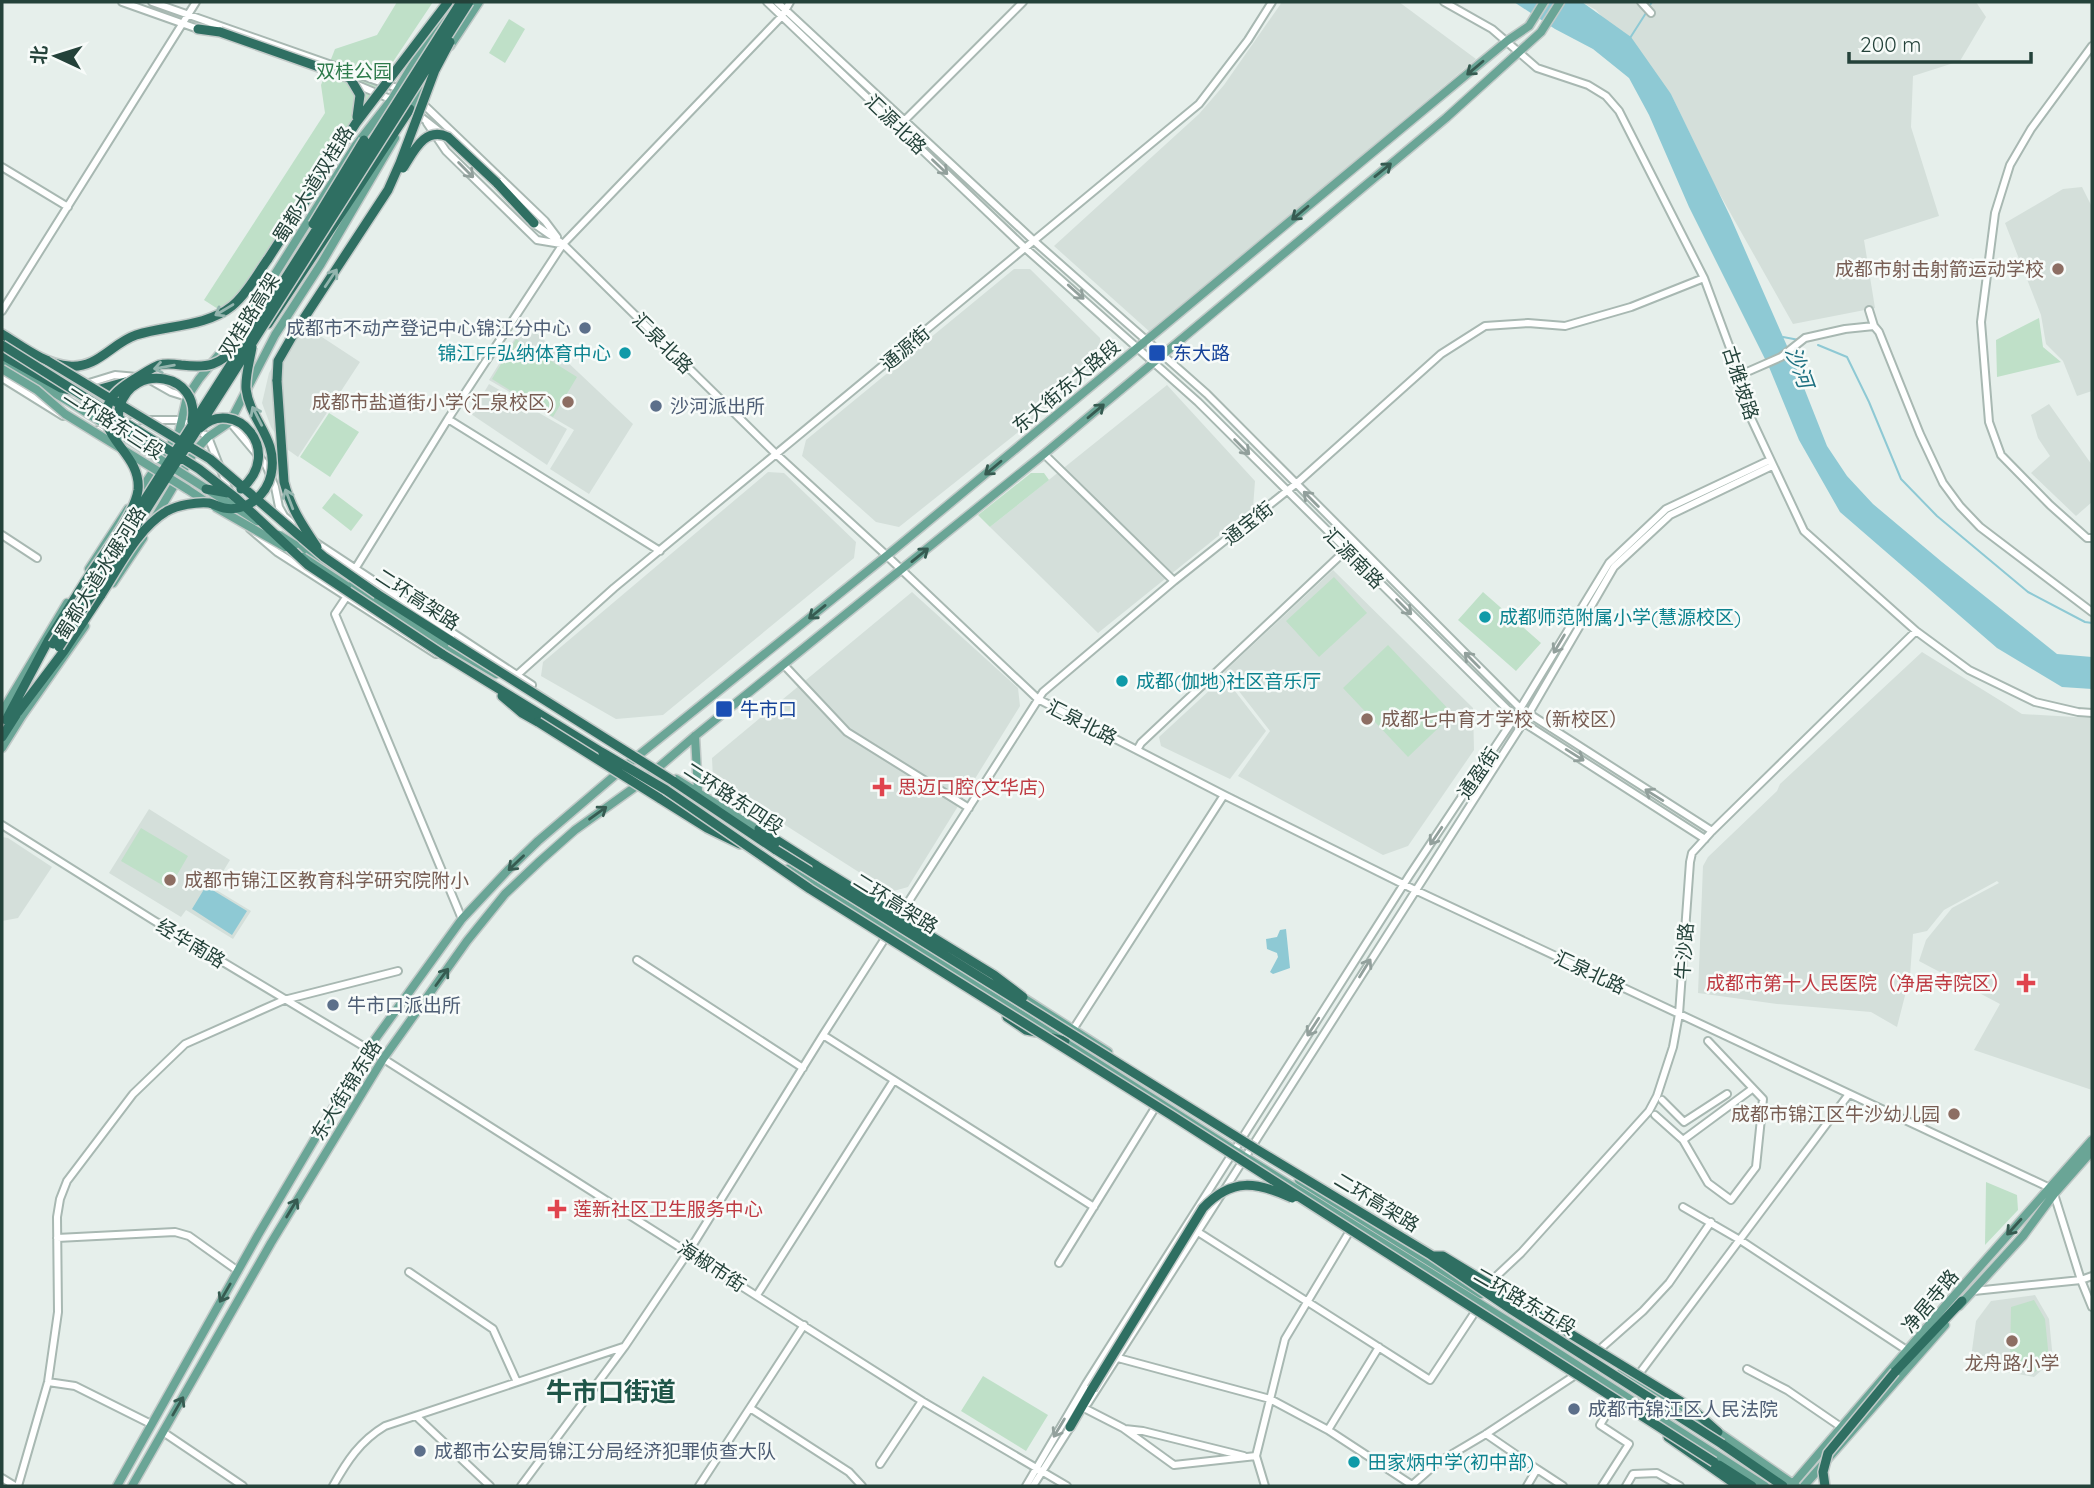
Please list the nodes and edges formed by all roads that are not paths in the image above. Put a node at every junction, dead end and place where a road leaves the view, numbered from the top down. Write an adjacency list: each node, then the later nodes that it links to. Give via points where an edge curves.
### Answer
1 (122, 2): 20 (street, 汇泉北路)
2 (152, 2): 19 (street, 汇泉北路)
3 (197, 2): 19 (street)
4 (450, 2): 25 (main road, 蜀都大道双桂路); 31 (highway, bridge)
5 (461, 2): 47 (highway, 双桂路高架, bridge)
6 (469, 2): 47 (highway, 双桂路高架, bridge)
7 (477, 2): 26 (main road); 35 (highway, bridge, via 435,70)
8 (766, 2): 17 (street, 汇源北路)
9 (777, 2): 17 (street, 汇源北路)
10 (790, 2): 17 (street)
11 (1023, 2): 30 (street)
12 (1272, 2): 38 (street, 通源街, via 1199,104)
13 (1444, 2): 22 (street, 古雅坡路)
14 (1544, 2): 22 (main road, 东大街东大路段, via 1529,26)
15 (1560, 2): 24 (main road, 东大街东大路段, via 1542,32)
16 (1643, 4): 18 (street)
17 (784, 13): 30 (street, 汇源北路); 32 (street, 汇源北路); 39 (street)
18 (1651, 13)
19 (188, 14): 20 (street); 25 (street, 汇泉北路)
20 (184, 24): 21 (street, 汇泉北路); 36 (street)
21 (198, 29): 27 (street, 汇泉北路); 31 (highway, bridge, via 220,32 350,78 360,95)
22 (1507, 41): 24 (street, 古雅坡路); 48 (main road, 东大街东大路段, one-way to 48)
23 (2092, 46): 79 (street, via 2010,165 1995,213 1981,322 1989,422 2001,455 2050,505)
24 (1518, 53): 41 (street, 古雅坡路, via 1536,68 1597,90 1619,111); 52 (main road, 东大街东大路段, one-way to 24)
25 (399, 88): 26 (street, 汇泉北路); 27 (main road, 蜀都大道双桂路)
26 (416, 98): 28 (main road); 39 (street, 汇泉北路, via 545,221)
27 (392, 99): 28 (street, 汇泉北路); 33 (main road); 49 (main road, 蜀都大道双桂路, via 356,145)
28 (410, 109): 29 (street, 汇泉北路); 47 (highway, bridge, via 274,317); 58 (main road)
29 (423, 117): 37 (street, 汇泉北路); 39 (street, one-way to 39, via 446,150 537,240)
30 (905, 120): 32 (street); 38 (street, 汇源北路)
31 (356, 123): 55 (highway, one-way to 55, bridge, via 232,306 202,320 134,336 85,365)
32 (898, 127): 40 (street, 汇源北路, one-way to 40)
33 (364, 140): 42 (highway, bridge)
34 (2, 167): 36 (street)
35 (388, 190): 37 (highway, bridge, via 421,141 436,133 448,137); 83 (highway, one-way to 35, bridge, via 297,518 284,482 278,361)
36 (68, 207): 44 (street)
37 (534, 223): 39 (street, 汇泉北路)
38 (1033, 240): 40 (street, 通源街); 48 (street, 汇源南路)
39 (563, 244): 64 (street); 71 (street, 汇泉北路)
40 (1024, 247): 51 (street, 汇源南路, one-way to 51); 71 (street, 通源街)
41 (1704, 278): 60 (street, 古雅坡路); 74 (street, 通宝街, via 1632,307 1565,326 1485,326 1441,354)
42 (269, 294): 47 (highway, bridge); 54 (highway, bridge)
43 (1869, 310): 45 (street)
44 (2, 311)
45 (1874, 326): 60 (street, via 1803,340 1782,357); 89 (street, via 1943,483 1959,506)
46 (2, 334): 55 (highway, 二环高架路)
47 (250, 339): 54 (highway, bridge); 67 (highway, 双桂路高架, bridge); 77 (highway, one-way to 47, bridge, via 234,509 250,504 261,497 271,474 271,444 246,388)
48 (1148, 340): 51 (main road, 东大街东大路段); 52 (street, 汇源南路)
49 (229, 344): 58 (main road); 63 (main road, 蜀都大道双桂路)
50 (2, 347): 63 (street, via 58,381 89,383 115,375 146,378); 122 (highway, 二环高架路, bridge, via 199,469 327,580 666,790)
51 (1137, 348): 57 (street, 汇源南路); 82 (main road, 东大街东大路段, one-way to 82)
52 (1163, 354): 57 (main road, 东大街东大路段); 74 (street, 汇源南路)
53 (2, 355): 62 (highway, bridge, via 61,388 86,393)
54 (228, 357): 62 (highway, one-way to 62, bridge, via 209,366 160,365)
55 (48, 361): 83 (highway, 二环高架路, bridge, via 210,458)
56 (2, 362): 69 (main road, 二环路东三段, bridge)
57 (1153, 362): 72 (main road, 东大街东大路段, one-way to 57); 76 (street, 汇源南路, one-way to 76)
58 (258, 364): 66 (main road)
59 (2, 369): 70 (main road, 二环路东三段, bridge)
60 (1740, 375): 73 (street, 古雅坡路)
61 (2, 379): 65 (street, via 87,430 140,420)
62 (131, 381): 70 (highway, bridge, via 111,398 106,416 112,438)
63 (187, 397): 65 (main road, 蜀都大道双桂路)
64 (448, 419): 81 (street); 85 (street)
65 (183, 420): 68 (street); 105 (main road, 蜀都大道水碾河路, via 50,629)
66 (230, 422): 68 (main road, 蜀都大道水碾河路); 85 (street, via 266,465 285,516)
67 (193, 430): 69 (highway, bridge, via 194,408 177,383 156,378 142,381 132,386 122,401 118,419); 75 (highway, bridge, via 227,418 251,432 260,451 255,473 241,489 223,493); 92 (highway, 双桂路高架, bridge)
68 (208, 437): 88 (street, via 241,519 277,552); 109 (main road, 蜀都大道水碾河路)
69 (142, 446): 75 (main road, 二环路东三段, bridge)
70 (125, 450): 77 (main road, 二环路东三段, bridge); 105 (highway, bridge, via 136,466 135,504)
71 (776, 454): 81 (street, 通源街); 82 (street, 汇泉北路)
72 (1044, 454): 86 (main road, 东大街东大路段, one-way to 72); 87 (street)
73 (1771, 463): 91 (street, 古雅坡路, via 1804,531); 100 (street, 通盈街, one-way to 100, via 1666,509 1609,563); 103 (street, 通盈街, via 1670,515 1614,567)
74 (1296, 484): 76 (street, 通宝街); 100 (street, 汇源南路, one-way to 74)
75 (206, 489): 90 (main road, 二环路东四段, bridge, via 295,545)
76 (1287, 492): 80 (street, 汇源南路); 87 (street, 通宝街)
77 (209, 503): 90 (main road, 二环路东四段, bridge, via 315,564); 101 (highway, bridge, via 182,506 146,528)
78 (2, 535): 84 (street)
79 (2092, 538)
80 (1346, 550): 104 (street, 汇源南路, one-way to 104); 110 (street)
81 (660, 551): 95 (street, 通源街)
82 (887, 555): 86 (street, 汇泉北路); 111 (main road, 东大街东大路段, one-way to 111)
83 (324, 557): 133 (highway, 二环高架路, bridge, via 776,850)
84 (37, 558)
85 (355, 569): 95 (street)
86 (901, 569): 93 (main road, 东大街东大路段); 99 (street, 汇泉北路)
87 (1174, 581): 99 (street, 通宝街)
88 (347, 596): 94 (street); 126 (street, via 335,614)
89 (2092, 612)
90 (402, 623): 94 (main road, 二环路东四段); 98 (main road, 二环路东四段)
91 (1916, 631): 102 (street, 古雅坡路, via 1969,670 2035,702); 120 (street, 牛沙路)
92 (56, 645): 101 (highway); 105 (highway)
93 (784, 665): 107 (main road, 东大街东大路段); 117 (street, via 847,732)
94 (461, 667): 97 (main road, 二环路东四段)
95 (517, 676): 96 (street)
96 (532, 685): 98 (main road)
97 (498, 692): 113 (main road, 二环路东四段); 122 (highway, bridge, via 522,712 707,828)
98 (537, 699): 111 (main road, 二环路东四段)
99 (1038, 699): 110 (street, 汇泉北路); 117 (street, 通宝街)
100 (1520, 708): 103 (street, 汇源南路); 104 (street, 通盈街)
101 (18, 712): 108 (highway)
102 (2092, 713)
103 (1528, 715): 106 (street, 通盈街); 120 (street, 汇源南路, one-way to 103)
104 (1515, 718): 106 (street, 汇源南路); 123 (street, 通盈街, one-way to 123)
105 (3, 720)
106 (1522, 722): 121 (street, 汇源南路, one-way to 121); 125 (street, 通盈街)
107 (695, 736): 112 (main road, 东大街东大路段); 115 (main road)
108 (2, 737)
109 (2, 748)
110 (1137, 750): 116 (street, 汇泉北路)
111 (634, 759): 112 (main road, 二环路东四段); 113 (main road, 东大街东大路段)
112 (658, 768): 114 (main road, 东大街锦东路); 115 (main road, 二环路东四段)
113 (623, 769): 114 (main road, 二环路东四段); 126 (main road, 东大街锦东路, one-way to 126, via 538,842)
114 (643, 781): 128 (main road, 二环路东四段); 138 (main road, 东大街锦东路, one-way to 114, via 505,894 575,830)
115 (698, 791): 119 (main road, 二环路东四段)
116 (1224, 795): 123 (street, 汇泉北路); 133 (street)
117 (969, 808): 127 (street, 通宝街)
118 (2, 825): 131 (street, 经华南路)
119 (759, 830): 127 (main road, 二环路东四段); 133 (highway, bridge, via 994,975)
120 (1712, 831): 121 (street, 牛沙路)
121 (1705, 839): 132 (street, 牛沙路, via 1690,862)
122 (754, 852): 124 (highway, 二环高架路, bridge)
123 (1404, 884): 125 (street, 汇泉北路); 149 (street, 通盈街, one-way to 149)
124 (810, 889): 135 (highway, bridge, via 833,911 1026,1030); 155 (highway, 二环高架路, bridge)
125 (1415, 890): 132 (street, 汇泉北路); 151 (street, 通盈街, one-way to 125)
126 (463, 919): 137 (main road, 东大街锦东路)
127 (897, 919): 128 (street, 通宝街); 133 (main road, 二环路东四段)
128 (889, 932): 134 (street, 通宝街); 135 (main road, 二环路东四段)
129 (637, 961): 139 (street)
130 (398, 971): 131 (street)
131 (284, 1000): 137 (street, 经华南路); 159 (street, via 185,1044 133,1094 67,1181 60,1199)
132 (1679, 1014): 143 (street, 汇泉北路); 169 (street, 牛沙路, via 1673,1047 1648,1111 1521,1253)
133 (1072, 1030): 149 (main road, 二环路东四段); 162 (highway, 二环高架路, bridge)
134 (823, 1035): 139 (street, 通宝街); 140 (street)
135 (1065, 1041): 145 (main road, 二环路东四段)
136 (1708, 1041): 141 (street)
137 (368, 1049): 138 (street, 经华南路); 164 (main road, 东大街锦东路)
138 (383, 1059): 161 (street, 海椒市街); 198 (main road, 东大街锦东路, one-way to 138)
139 (803, 1068): 161 (street, 通宝街)
140 (894, 1080): 153 (street); 170 (street)
141 (1752, 1089): 147 (street); 147 (street, via 1763,1099 1756,1167 1731,1200 1707,1183)
142 (1727, 1094): 144 (street, via 1684,1122)
143 (1849, 1094): 152 (street, 汇泉北路); 160 (street)
144 (1662, 1100)
145 (1158, 1101): 149 (main road, 二环路东四段); 153 (street)
146 (1655, 1115): 147 (street)
147 (1683, 1140)
148 (2092, 1140): 152 (main road, 净居寺路)
149 (1237, 1146): 151 (main road, 二环路东五段); 204 (street, 通盈街, one-way to 204, via 1093,1373)
150 (2092, 1151): 152 (main road, 净居寺路)
151 (1247, 1153): 157 (main road, 二环路东五段); 158 (street, 通盈街); 169 (main road, 二环路东五段)
152 (2052, 1191): 167 (street); 168 (main road, 净居寺路, via 2024,1236); 178 (main road, 净居寺路, one-way to 178)
153 (1094, 1207): 163 (street)
154 (1683, 1207): 156 (street)
155 (1331, 1217): 191 (highway, 二环高架路, bridge); 194 (highway, bridge, via 1262,1186 1232,1187 1214,1196)
156 (1710, 1222): 160 (street); 179 (street, via 1669,1283)
157 (1354, 1224): 171 (street); 173 (main road, 二环路东五段)
158 (1198, 1232): 171 (street); 180 (street, 通盈街)
159 (57, 1238): 164 (street, via 175,1233 189,1236); 183 (street, via 58,1312)
160 (1740, 1240): 178 (street); 185 (street)
161 (688, 1251): 170 (street, 海椒市街); 176 (street, 通宝街)
162 (1431, 1255): 199 (highway, bridge, via 1443,1256 1690,1407); 228 (highway, 二环高架路, bridge)
163 (1059, 1263)
164 (238, 1271): 193 (main road, 东大街锦东路, one-way to 193)
165 (409, 1272): 184 (street, via 493,1329)
166 (2092, 1276): 167 (street)
167 (2081, 1279): 168 (street); 174 (street)
168 (1974, 1291): 172 (main road, 净居寺路)
169 (1479, 1293): 179 (main road, 二环路东五段)
170 (757, 1295): 175 (street, 海椒市街)
171 (1306, 1301): 177 (street); 187 (street, via 1285,1339)
172 (1962, 1301): 229 (main road, 净居寺路); 230 (highway, bridge, via 1828,1453)
173 (1480, 1304): 177 (street, via 1430,1380); 182 (main road, 二环路东五段)
174 (2092, 1307)
175 (804, 1325): 188 (street, 海椒市街); 189 (street)
176 (625, 1346): 184 (street); 212 (street, 通宝街)
177 (1379, 1347): 197 (street)
178 (1908, 1351): 195 (main road, 净居寺路)
179 (1591, 1357): 185 (main road, 二环路东五段)
180 (1118, 1358): 187 (street); 190 (street, 通盈街)
181 (1747, 1369): 195 (street)
182 (1584, 1370): 186 (main road, 二环路东五段); 200 (street)
183 (48, 1382): 193 (street, via 75,1386); 206 (street)
184 (516, 1382): 192 (street)
185 (1634, 1382): 199 (main road, 二环路东五段)
186 (1619, 1392): 222 (street, via 1600,1425 1629,1444); 227 (main road, 二环路东五段)
187 (1270, 1399): 197 (street); 201 (street)
188 (922, 1401): 202 (street); 204 (street, 海椒市街)
189 (750, 1408): 213 (street); 214 (street, via 849,1472)
190 (1084, 1408): 194 (street, 通盈街); 196 (street)
191 (1631, 1408): 225 (highway, bridge); 226 (highway, 二环高架路, bridge)
192 (416, 1416): 210 (street, via 372,1434 350,1456); 211 (street)
193 (151, 1424): 207 (main road, 东大街锦东路)
194 (1070, 1427): 204 (street, 通盈街)
195 (1841, 1427): 228 (main road, 净居寺路)
196 (1123, 1428): 201 (street); 201 (street, via 1174,1465)
197 (1328, 1430): 219 (street)
198 (163, 1432): 208 (main road, 东大街锦东路); 209 (street)
199 (1718, 1432): 228 (main road, 二环路东五段)
200 (1486, 1434): 203 (street); 219 (street, via 1437,1463)
201 (1252, 1456): 218 (street)
202 (880, 1464)
203 (1537, 1469): 220 (street); 221 (street)
204 (1039, 1470): 215 (street); 216 (street); 217 (street, 海椒市街)
205 (2, 1478): 206 (street)
206 (17, 1486)
207 (117, 1486)
208 (132, 1486)
209 (243, 1486)
210 (333, 1486)
211 (490, 1486)
212 (521, 1486)
213 (699, 1486)
214 (862, 1486)
215 (1026, 1486)
216 (1034, 1486)
217 (1067, 1486)
218 (1265, 1486)
219 (1412, 1486)
220 (1527, 1486)
221 (1563, 1486)
222 (1602, 1486)
223 (1626, 1486): 224 (street, via 1633,1474 1657,1473)
224 (1680, 1486)
225 (1738, 1486)
226 (1752, 1486)
227 (1765, 1486)
228 (1790, 1486)
229 (1804, 1486)
230 (1825, 1486)

